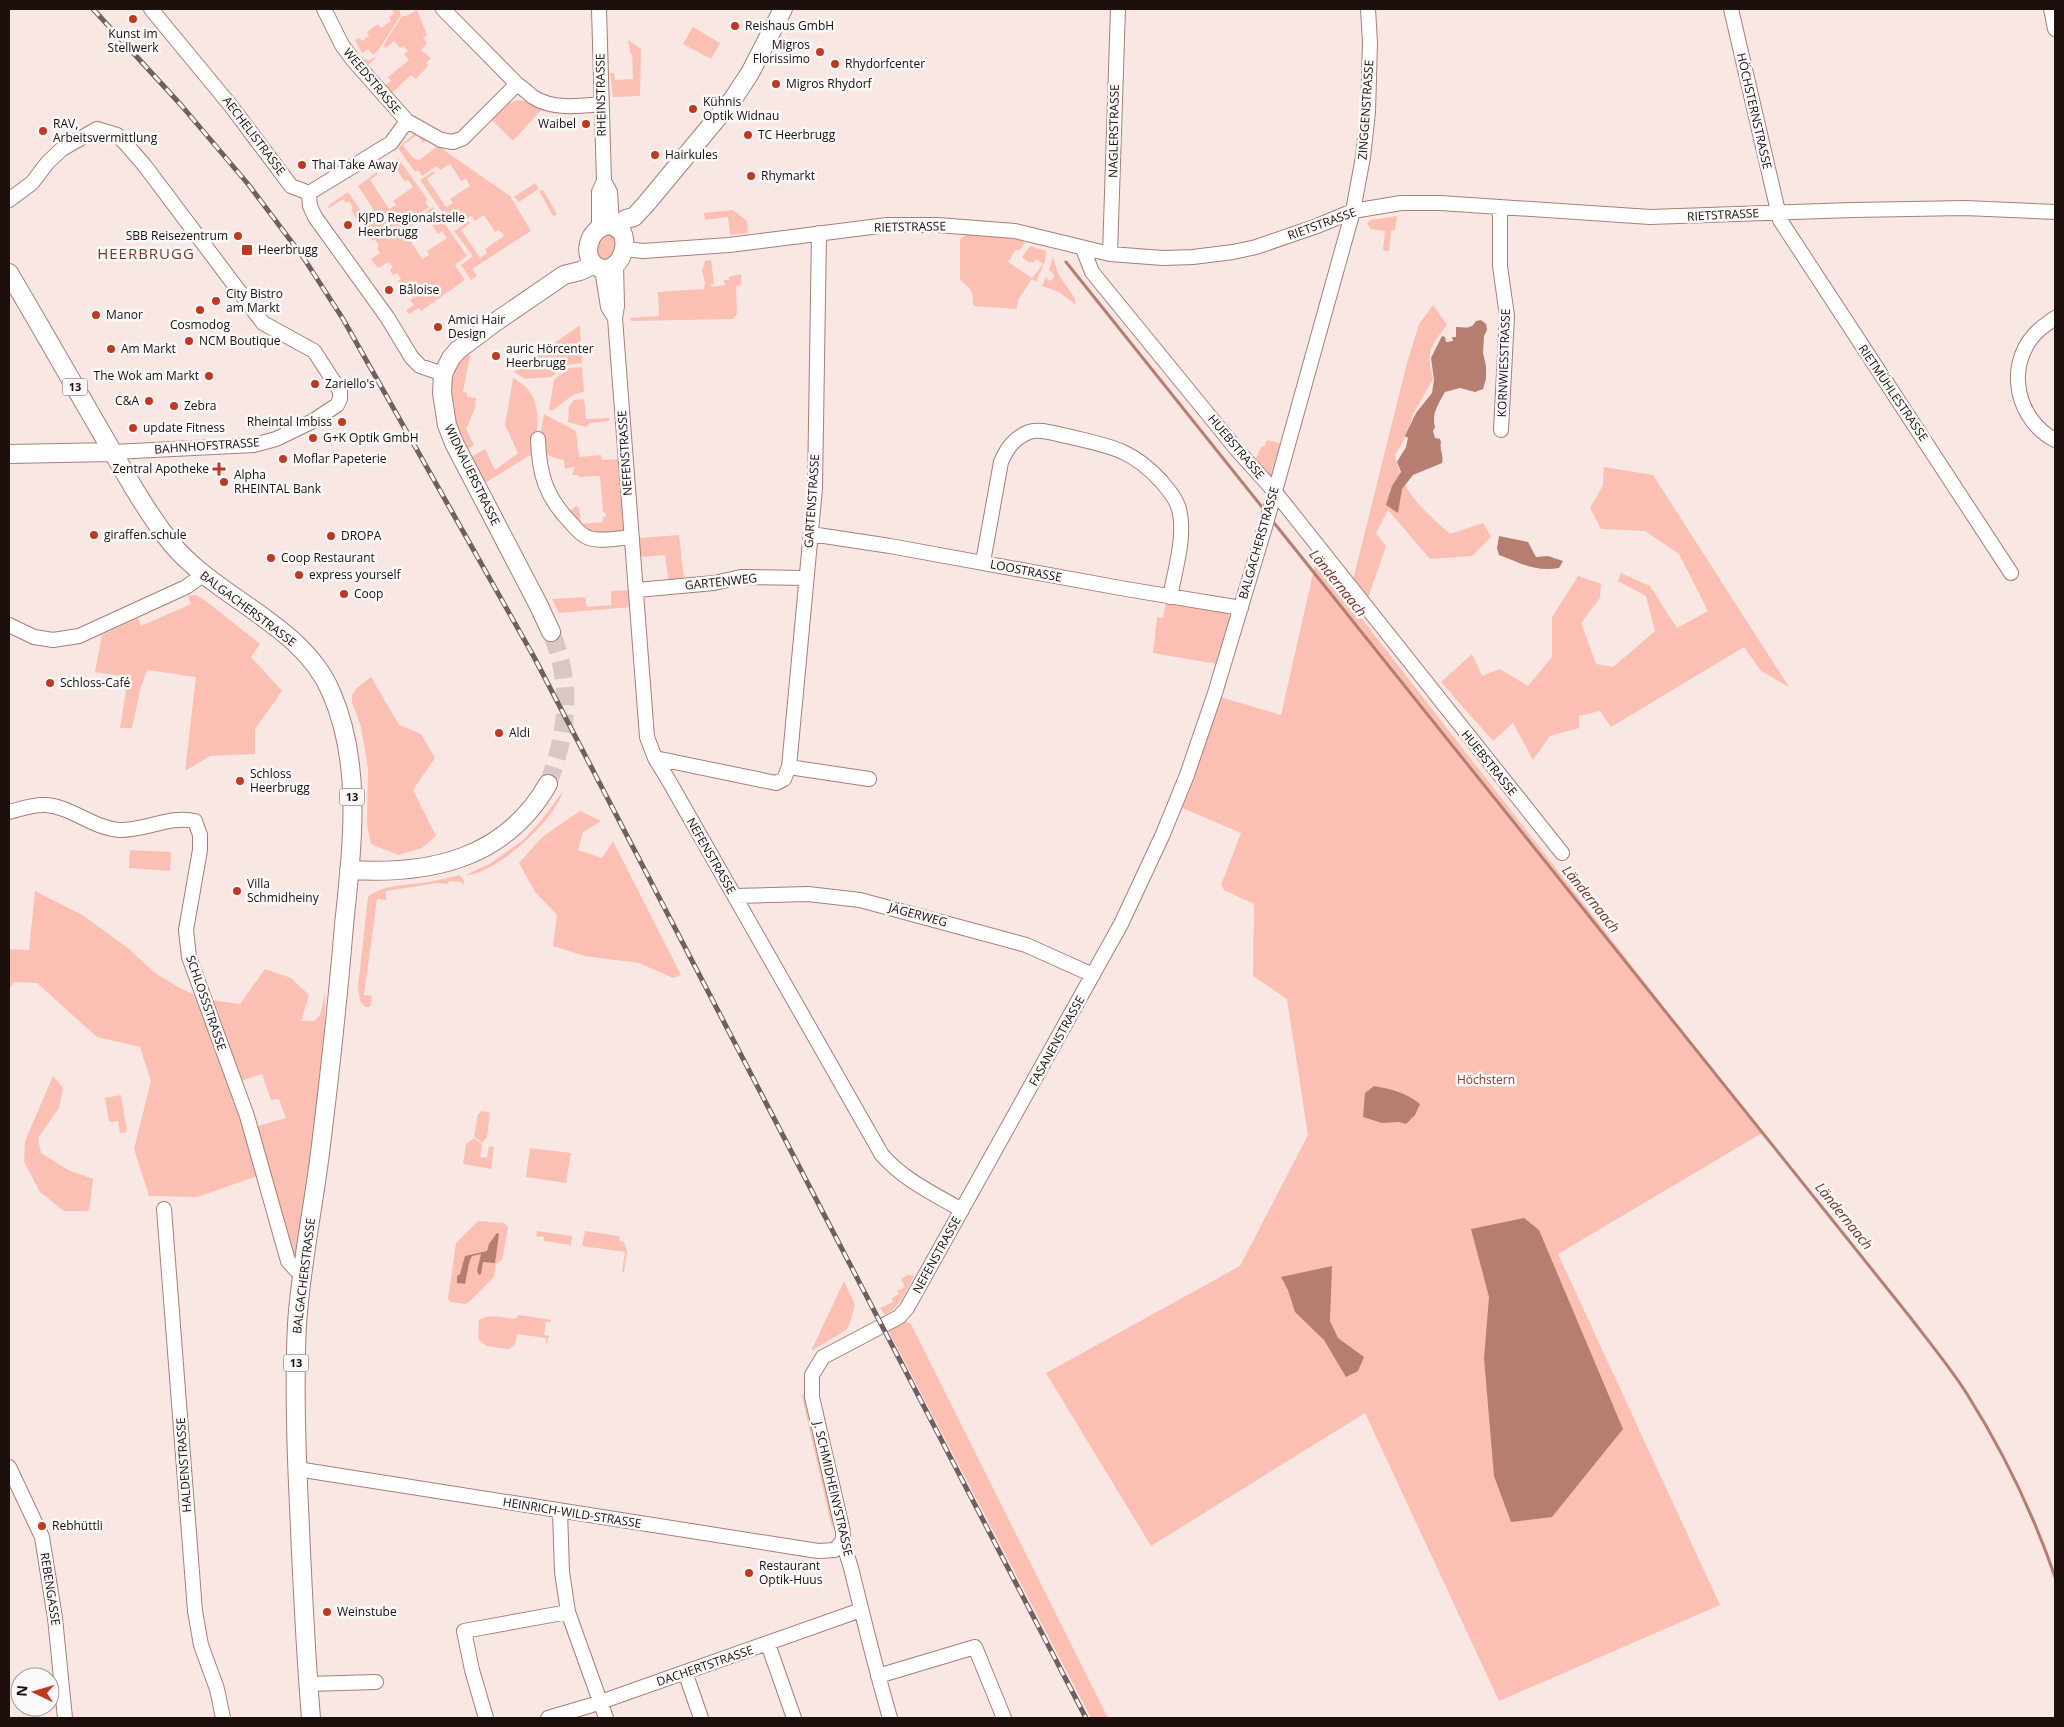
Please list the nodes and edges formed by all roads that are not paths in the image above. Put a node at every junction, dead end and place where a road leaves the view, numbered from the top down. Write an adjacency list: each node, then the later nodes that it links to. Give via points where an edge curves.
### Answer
1 (151, 9): 14 (street, AECHELISTRASSE, via 231,106 291,186)
2 (324, 9): 13 (street, WEEDSTRASSE, via 353,60)
3 (443, 9): 11 (street)
4 (599, 9): 12 (street, RHEINSTRASSE)
5 (783, 9): 21 (main road, via 733,98 646,204 634,217 626,219)
6 (1118, 9): 23 (street, NAGLERSTRASSE)
7 (1368, 9): 17 (street, ZINGGENSTRASSE, via 1368,112)
8 (1731, 9): 18 (street, HÖCHSTERNSTRASSE)
9 (2051, 9): 10 (street)
10 (2055, 29)
11 (517, 84): 12 (street, via 544,102 570,106); 13 (street, via 463,138 453,142 441,140)
12 (601, 104): 21 (street, RHEINSTRASSE, via 604,181 610,192)
13 (408, 121): 14 (street, WEEDSTRASSE, via 391,143)
14 (308, 193): 26 (street, via 315,217 387,317 412,358 420,366)
15 (9, 200): 30 (street, BAHNHOFSTRASSE, via 32,183 48,162 82,137 98,129 117,134 145,166 263,323 314,351 340,391 337,405 313,421 254,445)
16 (1500, 207): 17 (street, RIETSTRASSE, via 1400,203); 18 (street, RIETSTRASSE, via 1650,217); 27 (street, KORNWIESSTRASSE, via 1500,266 1507,316)
17 (1353, 211): 23 (street, RIETSTRASSE, via 1279,239 1233,252 1163,258); 32 (street, BALGACHERSTRASSE)
18 (1777, 212): 19 (street, RIETSTRASSE, via 1966,208); 36 (street, RIETMÜHLESTRASSE, via 1784,228)
19 (2055, 212)
20 (819, 233): 21 (street, RIETSTRASSE, via 729,245 643,251); 22 (street, RIETSTRASSE, via 938,225 1015,231); 33 (street, GARTENSTRASSE, via 815,488)
21 (608, 246): 26 (main road, via 580,271 564,275 458,350); 34 (street, NEFENSTRASSE, via 608,307 615,318)
22 (1083, 249): 23 (street, RIETSTRASSE); 32 (street, HUEBSTRASSE, via 1092,272)
23 (1110, 254)
24 (9, 273): 30 (main road, 13)
25 (2055, 318): 29 (street, via 2034,334 2027,345 2021,357 2018,384 2026,413 2036,427)
26 (443, 374): 43 (main road, WIDNAUERSTRASSE, via 446,425)
27 (1502, 430)
28 (538, 439): 34 (street, via 544,484 553,502 579,532 597,540)
29 (2055, 440)
30 (113, 452): 31 (main road); 37 (main road, BALGACHERSTRASSE / 13, via 138,497 164,533)
31 (9, 454)
32 (1273, 496): 41 (street, BALGACHERSTRASSE); 49 (street, HUEBSTRASSE)
33 (811, 534): 35 (street, LOOSTRASSE); 38 (street, GARTENSTRASSE)
34 (632, 537): 39 (street, NEFENSTRASSE)
35 (983, 562): 40 (street, LOOSTRASSE); 40 (street, via 1006,450 1031,431 1051,433 1120,449 1148,466 1166,486 1178,505 1183,526)
36 (2011, 573)
37 (203, 575): 42 (street, via 186,587 79,636 53,640 34,637); 50 (main road, BALGACHERSTRASSE / 13, via 296,644 330,687 347,739 352,767)
38 (806, 578): 39 (street, GARTENWEG, via 741,577 714,583); 45 (street, GARTENSTRASSE)
39 (637, 590): 44 (street, NEFENSTRASSE, via 648,737)
40 (1170, 597): 41 (street, LOOSTRASSE)
41 (1240, 608): 51 (street, BALGACHERSTRASSE, via 1187,775)
42 (9, 625)
43 (550, 632)
44 (655, 758): 45 (street, via 776,782 784,779); 52 (street, NEFENSTRASSE)
45 (789, 767): 46 (street)
46 (868, 779)
47 (548, 784): 50 (main road, via 523,819 487,847 467,856 416,870)
48 (9, 812): 56 (street, SCHLOSSSTRASSE, via 25,806 46,805 117,830 134,830 184,818 195,821 200,835 200,850 186,930 189,957 247,1116 288,1261)
49 (1562, 853)
50 (349, 870): 56 (main road, BALGACHERSTRASSE / 13, via 337,1011)
51 (1147, 870): 53 (street, FASANENSTRASSE)
52 (735, 896): 53 (street, JÄGERWEG, via 808,894 860,900 1026,945); 55 (street, NEFENSTRASSE, via 882,1155 909,1180)
53 (1093, 975): 55 (street, FASANENSTRASSE)
54 (164, 1209): 71 (street, HALDENSTRASSE, via 195,1611)
55 (962, 1210): 57 (street, NEFENSTRASSE)
56 (302, 1274): 59 (main road, BALGACHERSTRASSE / 13, via 296,1366)
57 (907, 1308): 61 (street, J. SCHMIDHEINYSTRASSE, via 899,1317 823,1357 812,1375 812,1397)
58 (9, 1467): 70 (street, REBENGASSE, via 42,1537 55,1618)
59 (297, 1469): 60 (street, HEINRICH-WILD-STRASSE); 68 (main road, BALGACHERSTRASSE / 13)
60 (560, 1511): 61 (street, HEINRICH-WILD-STRASSE, via 818,1551 834,1550); 63 (street, via 562,1572)
61 (843, 1540): 62 (street, J. SCHMIDHEINYSTRASSE)
62 (861, 1610): 64 (street, DACHERTSTRASSE); 66 (street, J. SCHMIDHEINYSTRASSE)
63 (568, 1612): 69 (street); 73 (street, via 464,1631)
64 (768, 1644): 65 (street, DACHERTSTRASSE); 77 (street)
65 (685, 1672): 69 (street, DACHERTSTRASSE); 76 (street)
66 (878, 1676): 78 (street, J. SCHMIDHEINYSTRASSE); 79 (street, via 975,1647)
67 (376, 1682): 68 (street)
68 (308, 1684): 72 (main road, BALGACHERSTRASSE / 13)
69 (600, 1702): 74 (street, DACHERTSTRASSE); 75 (street)
70 (65, 1718)
71 (223, 1718)
72 (311, 1718)
73 (486, 1718)
74 (548, 1718)
75 (606, 1718)
76 (701, 1718)
77 (794, 1718)
78 (890, 1718)
79 (1004, 1718)

